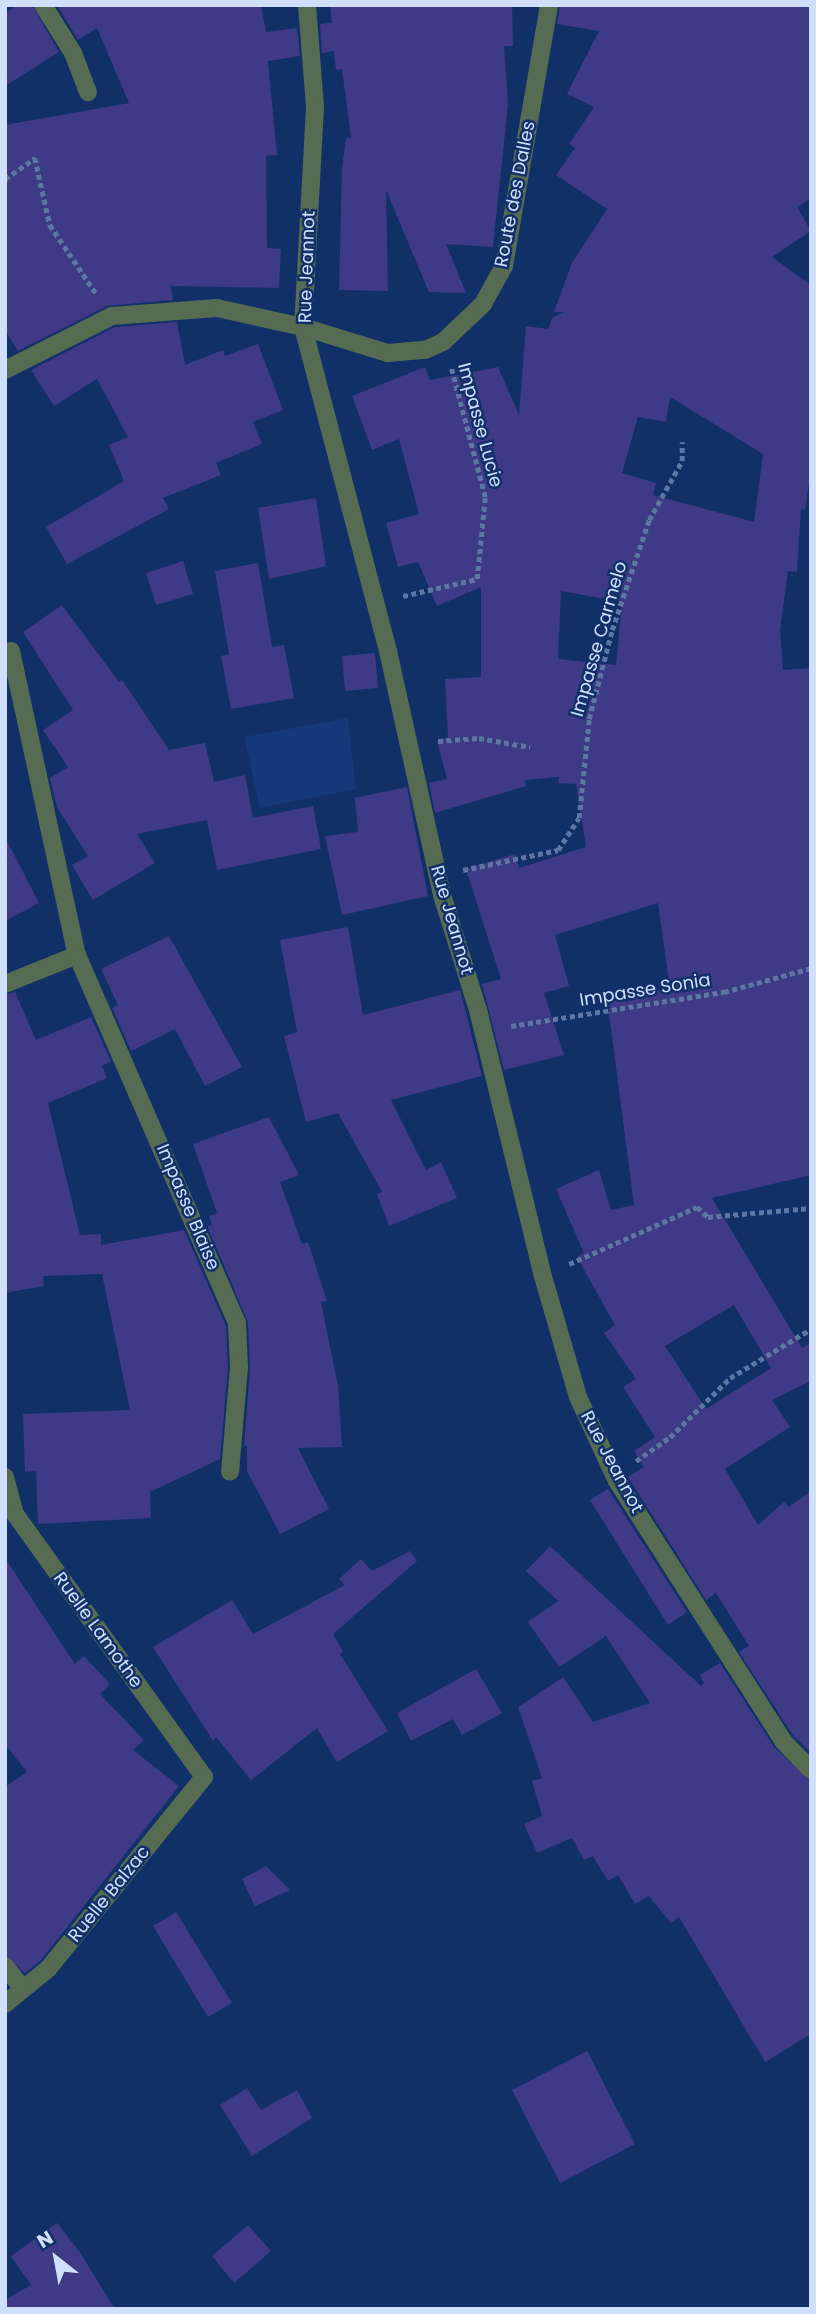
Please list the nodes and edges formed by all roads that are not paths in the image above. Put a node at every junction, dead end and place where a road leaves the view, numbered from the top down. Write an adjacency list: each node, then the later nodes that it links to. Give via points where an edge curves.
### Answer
1 (43, 5): 4 (street, via 73,53)
2 (307, 5): 5 (street, Rue Jeannot, via 315,107)
3 (549, 5): 5 (street, Route des Dalles, via 503,266 483,304 443,342 425,350 387,353)
4 (88, 92)
5 (303, 327): 6 (street, Route des Dalles, via 216,308 112,316); 12 (street, Rue Jeannot, via 375,602 438,877 578,1397 617,1481 783,1741)
6 (5, 370)
7 (11, 651): 8 (street, Impasse Blaise)
8 (77, 955): 9 (street); 10 (street, Impasse Blaise, via 237,1323 239,1367)
9 (5, 984)
10 (230, 1472)
11 (5, 1477): 13 (street, Ruelle Lamothe, via 15,1514)
12 (811, 1770)
13 (204, 1777): 15 (street, Ruelle Balzac, via 49,1968)
14 (5, 1966): 15 (street)
15 (23, 1989): 16 (street, Ruelle Balzac)
16 (5, 2004)

